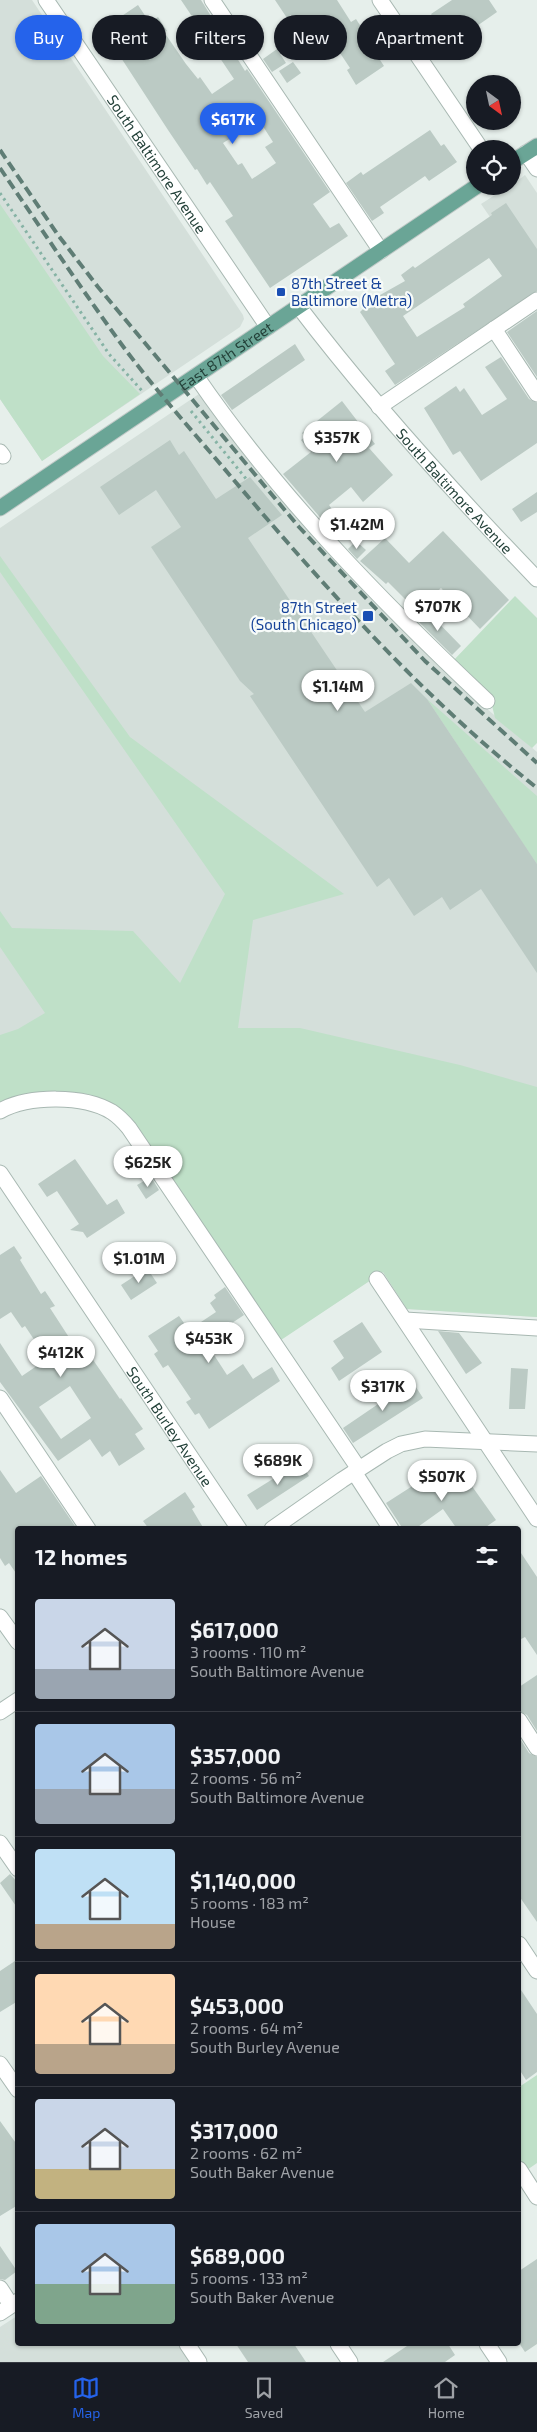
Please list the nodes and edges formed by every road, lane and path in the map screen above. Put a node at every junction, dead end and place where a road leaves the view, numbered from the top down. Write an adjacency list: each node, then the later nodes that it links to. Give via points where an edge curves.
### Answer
1 (46, 0): 13 (street, South Baltimore Avenue)
2 (212, 0): 10 (street)
3 (380, 0): 4 (street)
4 (475, 140)
5 (532, 150): 6 (main road); 7 (street)
6 (521, 157)
7 (537, 169)
8 (0, 193): 17 (path, via 109,354)
9 (466, 193): 10 (main road, East 87th Street)
10 (381, 251): 12 (main road, East 87th Street)
11 (537, 300): 14 (street)
12 (299, 307): 13 (main road, East 87th Street); 18 (street, South Baltimore Avenue)
13 (268, 327): 15 (main road, East 87th Street)
14 (494, 329): 16 (street); 18 (street)
15 (196, 376): 17 (main road, East 87th Street); 23 (street, via 283,490 348,566)
16 (537, 394)
17 (153, 405): 21 (main road, East 87th Street)
18 (379, 406): 22 (street, South Baltimore Avenue, via 444,482)
19 (191, 411): 20 (path)
20 (247, 480)
21 (0, 508)
22 (537, 579)
23 (487, 702)
24 (0, 1111): 32 (street, via 39,1101 75,1099 114,1112 129,1128)
25 (0, 1173): 35 (street, South Burley Avenue)
26 (378, 1279): 27 (street)
27 (405, 1320): 28 (street); 30 (street)
28 (537, 1328)
29 (0, 1398): 34 (street)
30 (484, 1440): 31 (street); 32 (street, via 413,1441 387,1451); 33 (street)
31 (537, 1444)
32 (356, 1471): 36 (street); 37 (street)
33 (537, 1519)
34 (86, 1526)
35 (237, 1526)
36 (276, 1526)
37 (389, 1526)
38 (0, 1616): 39 (street)
39 (15, 1638)
40 (15, 1702): 41 (street)
41 (0, 1712)
42 (521, 1723): 43 (street)
43 (537, 1748)
44 (0, 1843): 45 (street)
45 (15, 1865)
46 (521, 1947): 47 (street)
47 (528, 1959): 48 (street)
48 (537, 1971)
49 (0, 2064): 50 (street)
50 (15, 2086)
51 (521, 2173): 52 (street)
52 (537, 2197)
53 (0, 2288): 54 (street)
54 (10, 2306)
55 (188, 2346): 58 (street)
56 (339, 2346): 59 (street)
57 (487, 2346): 60 (street)
58 (199, 2362)
59 (350, 2362)
60 (499, 2362)

